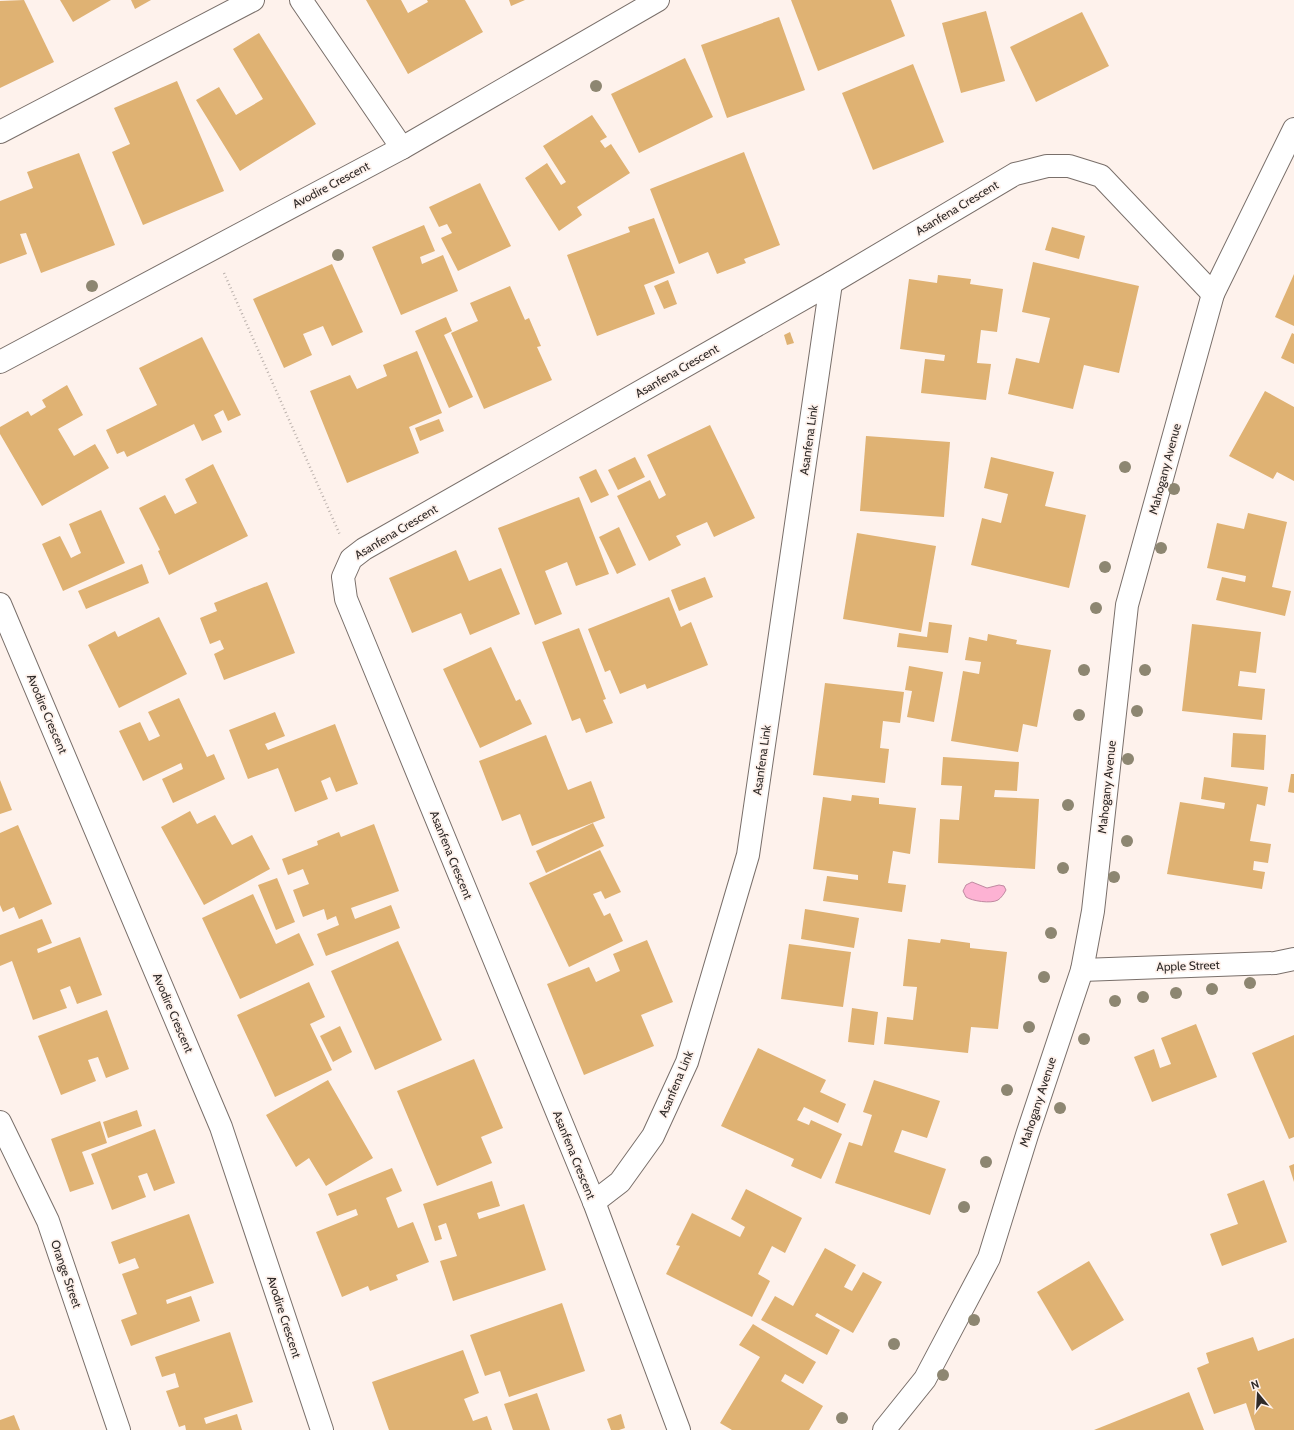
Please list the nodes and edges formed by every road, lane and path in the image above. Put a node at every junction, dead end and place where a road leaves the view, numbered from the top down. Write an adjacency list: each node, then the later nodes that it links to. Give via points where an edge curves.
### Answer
1 (253, 0): 5 (street)
2 (301, 0): 6 (street)
3 (658, 0): 6 (street, Avodire Crescent)
4 (1294, 129): 9 (street, Mahogany Avenue)
5 (0, 132)
6 (402, 148): 7 (street, Avodire Crescent)
7 (213, 248): 10 (street, Avodire Crescent); 11 (path)
8 (832, 283): 9 (street, Asanfena Crescent, via 1015,174 1047,166 1069,166 1101,176); 11 (street, Asanfena Crescent, via 364,549); 16 (street, Asanfena Link, via 748,855 687,1062 653,1136 620,1182)
9 (1213, 294): 14 (street, Mahogany Avenue, via 1127,605 1093,911)
10 (0, 362)
11 (351, 559): 16 (street, Asanfena Crescent, via 343,577 346,600)
12 (0, 604): 18 (street, Avodire Crescent, via 221,1127)
13 (1294, 959): 14 (street, Apple Street, via 1275,963)
14 (1082, 970): 20 (street, Mahogany Avenue, via 989,1258 925,1379)
15 (0, 1122): 17 (street, Orange Street, via 48,1221)
16 (594, 1202): 19 (street, Asanfena Crescent)
17 (119, 1430)
18 (322, 1430)
19 (679, 1430)
20 (884, 1430)

